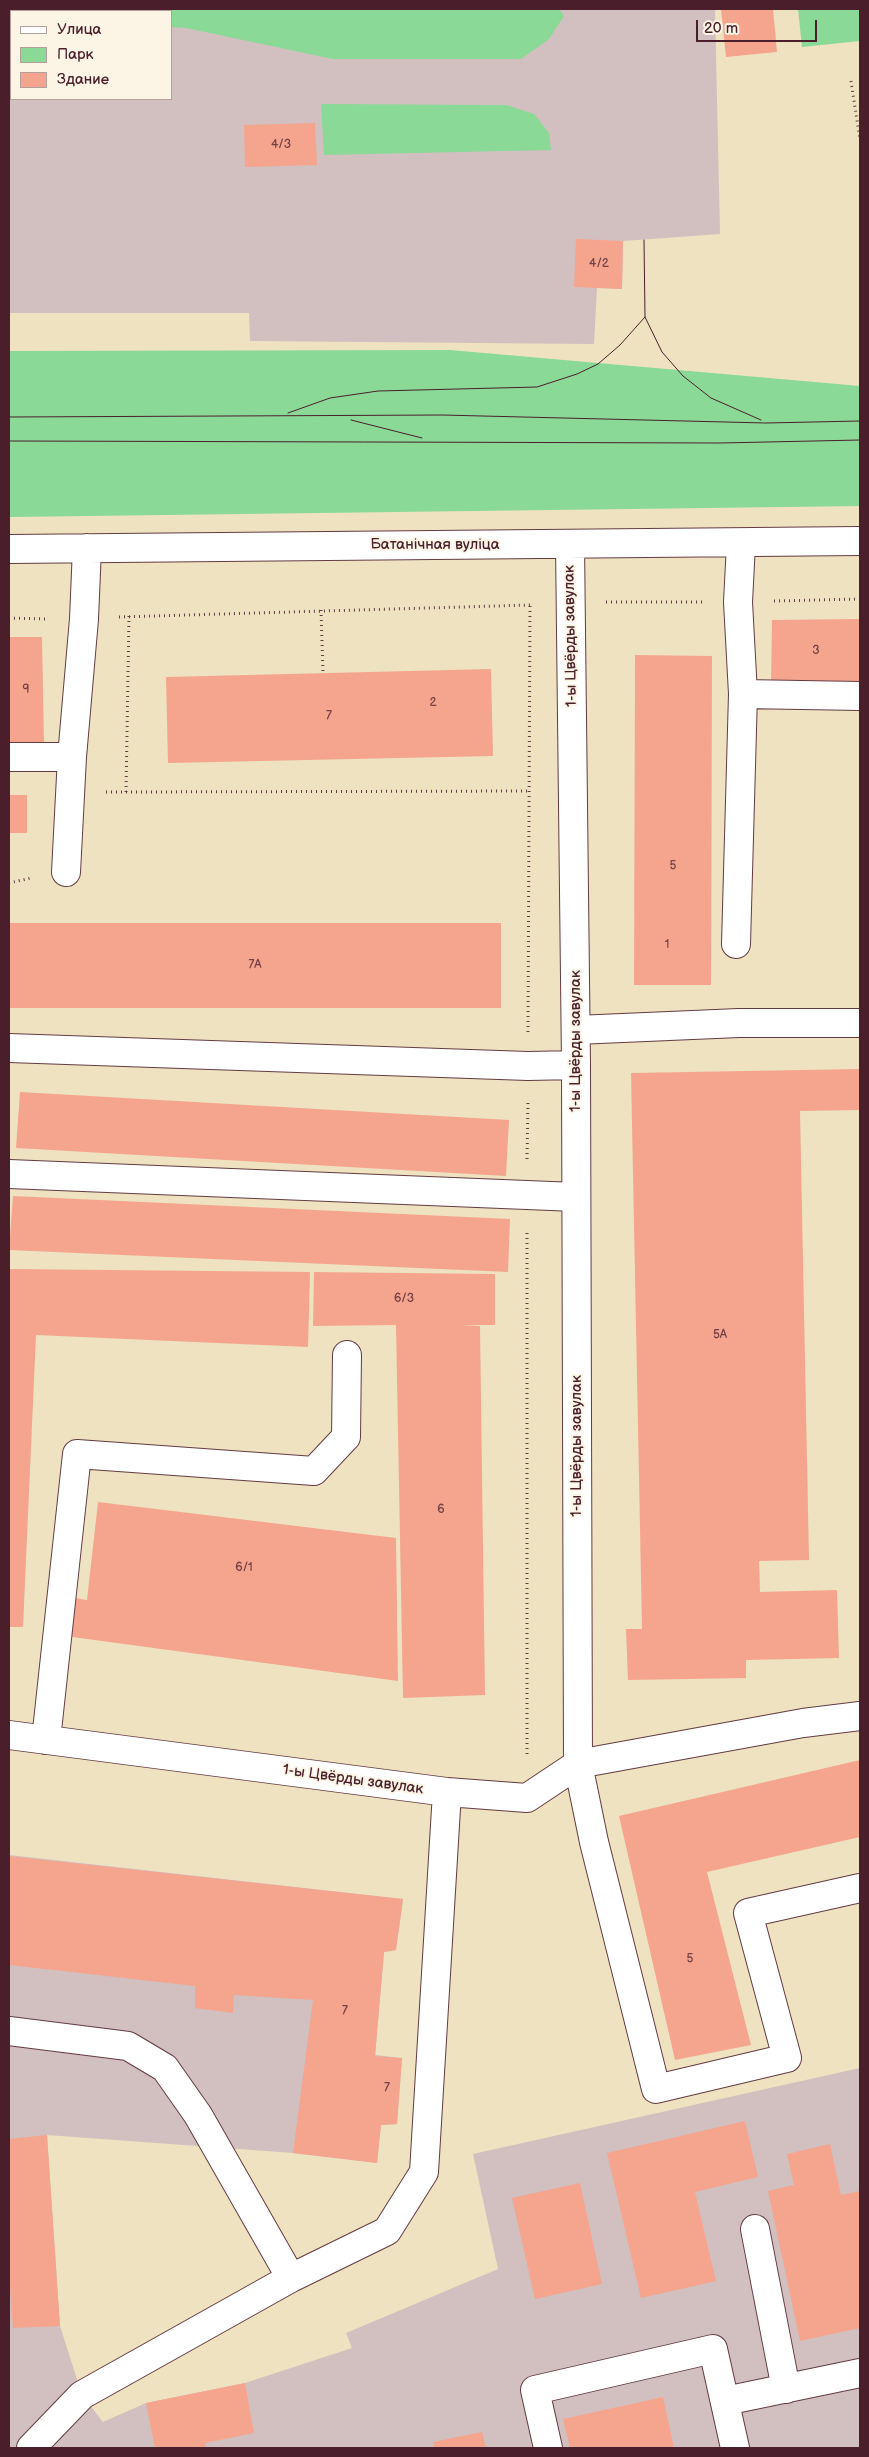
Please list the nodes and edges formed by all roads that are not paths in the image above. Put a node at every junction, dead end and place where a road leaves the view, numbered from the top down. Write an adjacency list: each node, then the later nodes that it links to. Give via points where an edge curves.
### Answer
1 (860, 541): 3 (street, Батанічная вуліца)
2 (570, 544): 3 (street, Батанічная вуліца); 4 (street, Батанічная вуліца); 13 (street, 1-ы Цвёрды завулак)
3 (741, 544): 6 (street, via 738,602)
4 (87, 548): 5 (street, Батанічная вуліца); 9 (street)
5 (9, 549)
6 (743, 694): 7 (street); 11 (street)
7 (860, 696)
8 (9, 757): 9 (street)
9 (72, 757): 10 (street)
10 (66, 872)
11 (736, 944)
12 (860, 1022): 13 (street)
13 (576, 1030): 15 (street, 1-ы Цвёрды завулак)
14 (9, 1048): 15 (street)
15 (576, 1065): 17 (street, 1-ы Цвёрды завулак)
16 (9, 1174): 17 (street)
17 (576, 1197): 22 (street, 1-ы Цвёрды завулак)
18 (347, 1355): 21 (street, via 346,1437 314,1471 78,1454)
19 (860, 1716): 22 (street, via 803,1723)
20 (9, 1735): 21 (street, 1-ы Цвёрды завулак)
21 (46, 1740): 23 (street, 1-ы Цвёрды завулак)
22 (578, 1764): 23 (street, 1-ы Цвёрды завулак, via 527,1798); 24 (street, via 594,1842 656,2089 787,2058 748,1913)
23 (447, 1792): 27 (street, via 424,2172 387,2231)
24 (860, 1888)
25 (9, 2031): 27 (street, via 128,2046 165,2068 198,2115)
26 (755, 2229): 29 (street)
27 (291, 2278): 31 (street, via 82,2395)
28 (860, 2374): 29 (street)
29 (786, 2388): 30 (street)
30 (725, 2401): 32 (street, via 713,2349 535,2390); 33 (street)
31 (31, 2448)
32 (548, 2448)
33 (736, 2448)

